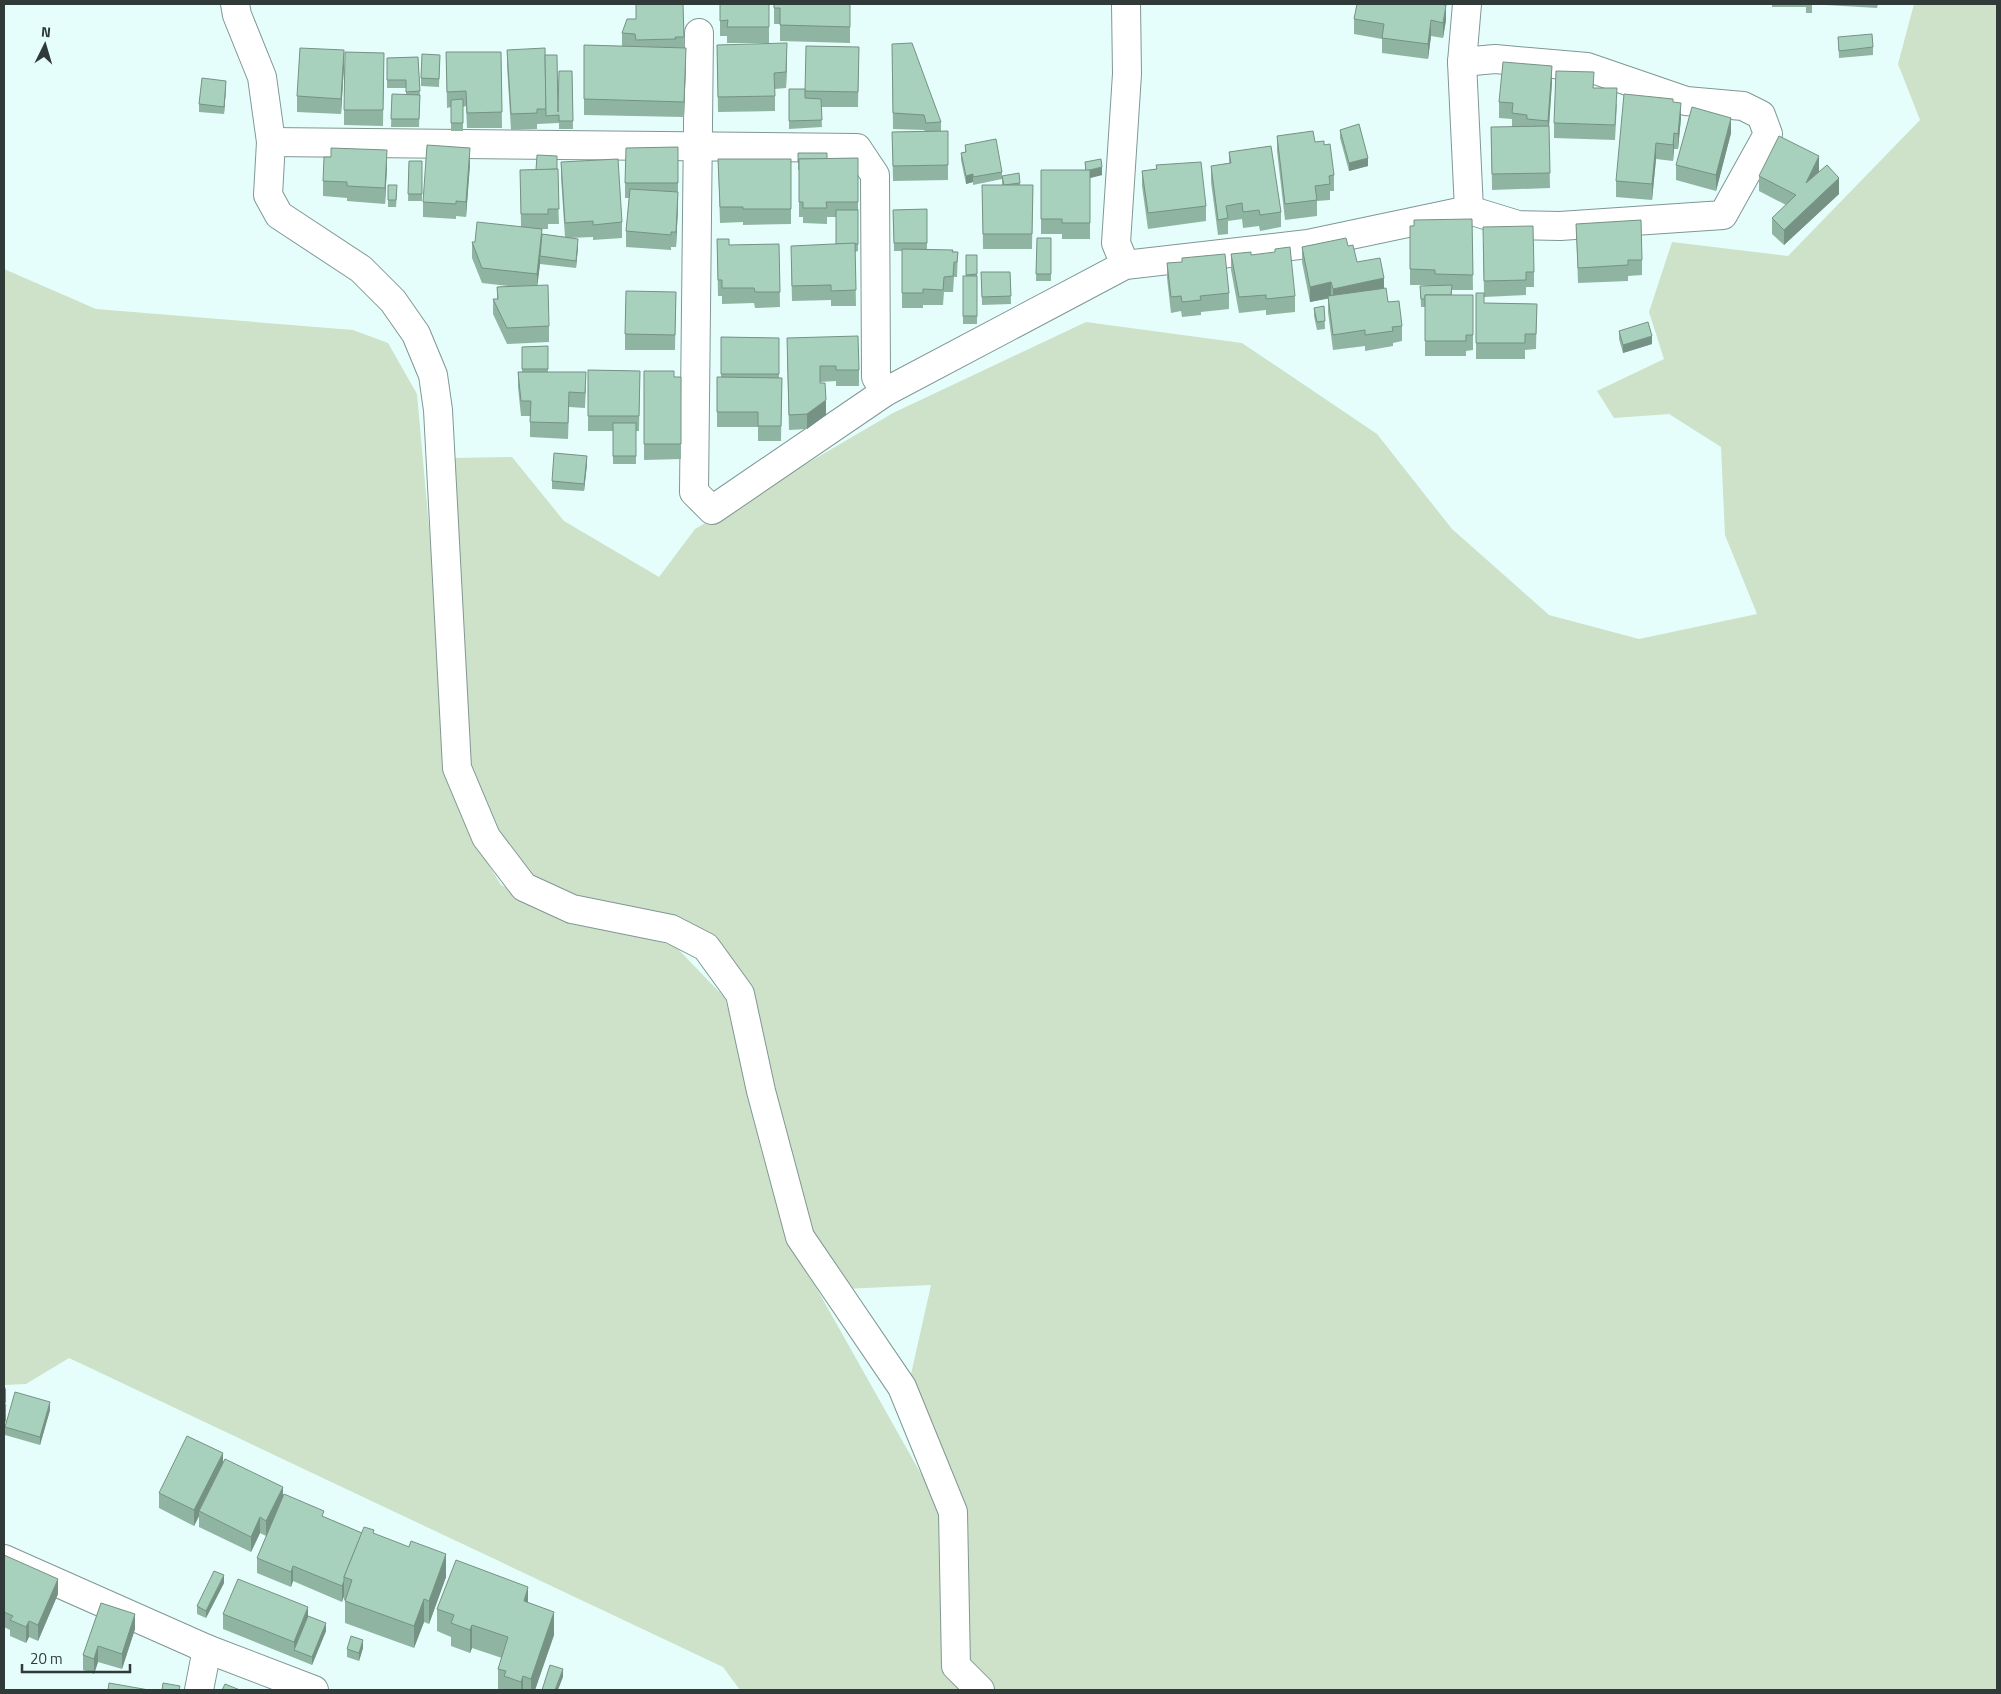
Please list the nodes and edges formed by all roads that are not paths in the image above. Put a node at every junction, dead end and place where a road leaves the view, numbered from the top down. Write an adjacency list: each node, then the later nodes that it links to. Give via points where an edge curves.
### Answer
1 (236, 4): 6 (street, via 237,15 262,77)
2 (1126, 4): 9 (street, via 1127,74 1116,243)
3 (1467, 4): 5 (street)
4 (699, 33): 7 (street)
5 (1462, 62): 8 (street); 8 (street, via 1495,59 1587,67 1686,101 1743,106 1761,115 1768,134 1723,214 1560,226 1518,225)
6 (271, 142): 7 (street); 15 (street, via 268,195 279,215 361,269 393,301 416,334 433,374 438,410 458,768 486,837 524,886 572,909 671,929 706,947 740,994 761,1091 800,1237 902,1387 953,1512 956,1666)
7 (698, 146): 10 (street, via 857,148 875,175 876,377); 10 (street, via 694,492 712,510)
8 (1469, 210): 9 (street, via 1308,244)
9 (1125, 265): 10 (street)
10 (885, 392)
11 (4, 1558): 12 (street)
12 (207, 1649): 13 (street); 14 (street)
13 (199, 1690)
14 (314, 1690)
15 (980, 1690)

